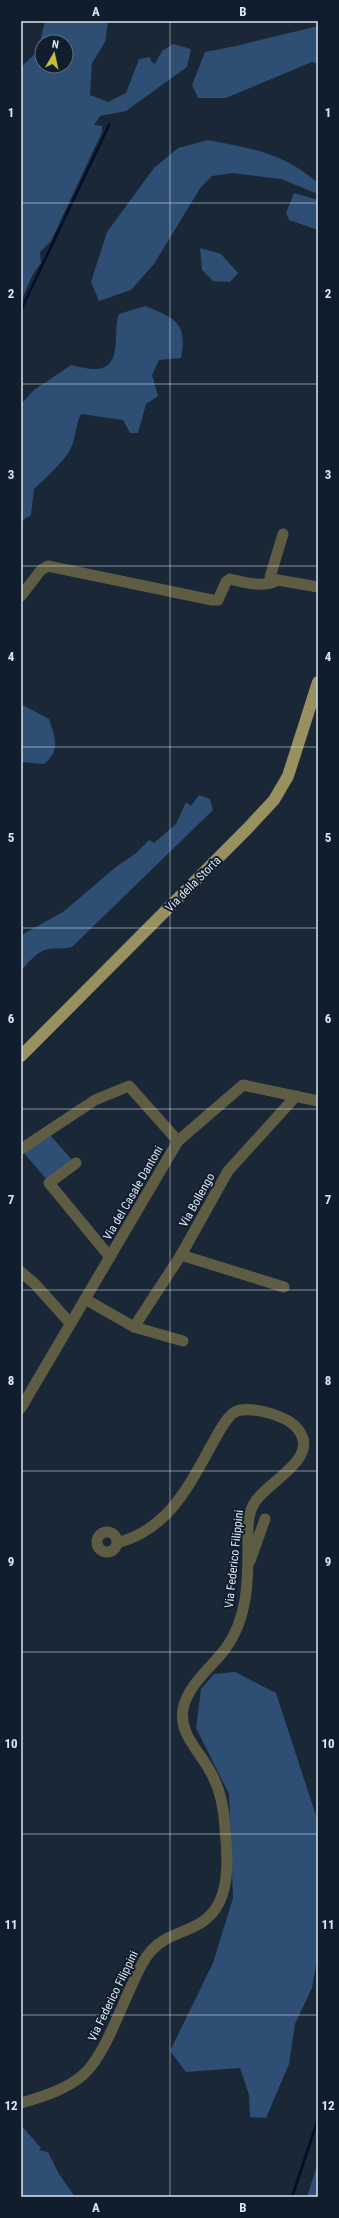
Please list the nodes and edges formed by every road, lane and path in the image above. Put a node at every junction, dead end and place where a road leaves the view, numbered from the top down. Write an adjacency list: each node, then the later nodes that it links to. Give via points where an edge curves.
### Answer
1 (284, 534): 2 (street, via 269,572 270,576)
2 (278, 580): 3 (street); 4 (street, via 268,585 260,585 230,579 218,600 212,600 48,566 41,570)
3 (318, 588)
4 (21, 596)
5 (318, 682): 6 (main road, Via della Storta, via 288,776 274,800)
6 (21, 1056)
7 (296, 1096): 8 (street); 9 (street, via 243,1085); 12 (street, Via Bollengo, via 232,1165)
8 (318, 1101)
9 (178, 1141): 10 (street, Via del Casale Dantoni, via 129,1086 95,1100); 13 (street, Via del Casale Dantoni)
10 (21, 1149)
11 (76, 1163): 13 (street, via 50,1182)
12 (181, 1255): 15 (street); 18 (street, Via Bollengo)
13 (110, 1257): 16 (street, Via del Casale Dantoni)
14 (21, 1272): 17 (street)
15 (284, 1287)
16 (84, 1299): 17 (street, Via del Casale Dantoni); 18 (street)
17 (70, 1323): 20 (street, Via del Casale Dantoni)
18 (134, 1326): 19 (street)
19 (182, 1342)
20 (21, 1408)
21 (265, 1519): 23 (street)
22 (117, 1543): 23 (street, Via Federico Filippini, via 147,1531 166,1516 188,1488 228,1418 237,1410 251,1409 290,1422 301,1433 303,1445 298,1462 253,1504 248,1524)
23 (248, 1567): 24 (street, Via Federico Filippini, via 243,1610 236,1631 188,1694 183,1715 187,1737 212,1773 223,1808 226,1860 220,1902 202,1924 166,1940 148,1954 98,2056 86,2073 67,2086)
24 (21, 2103)

